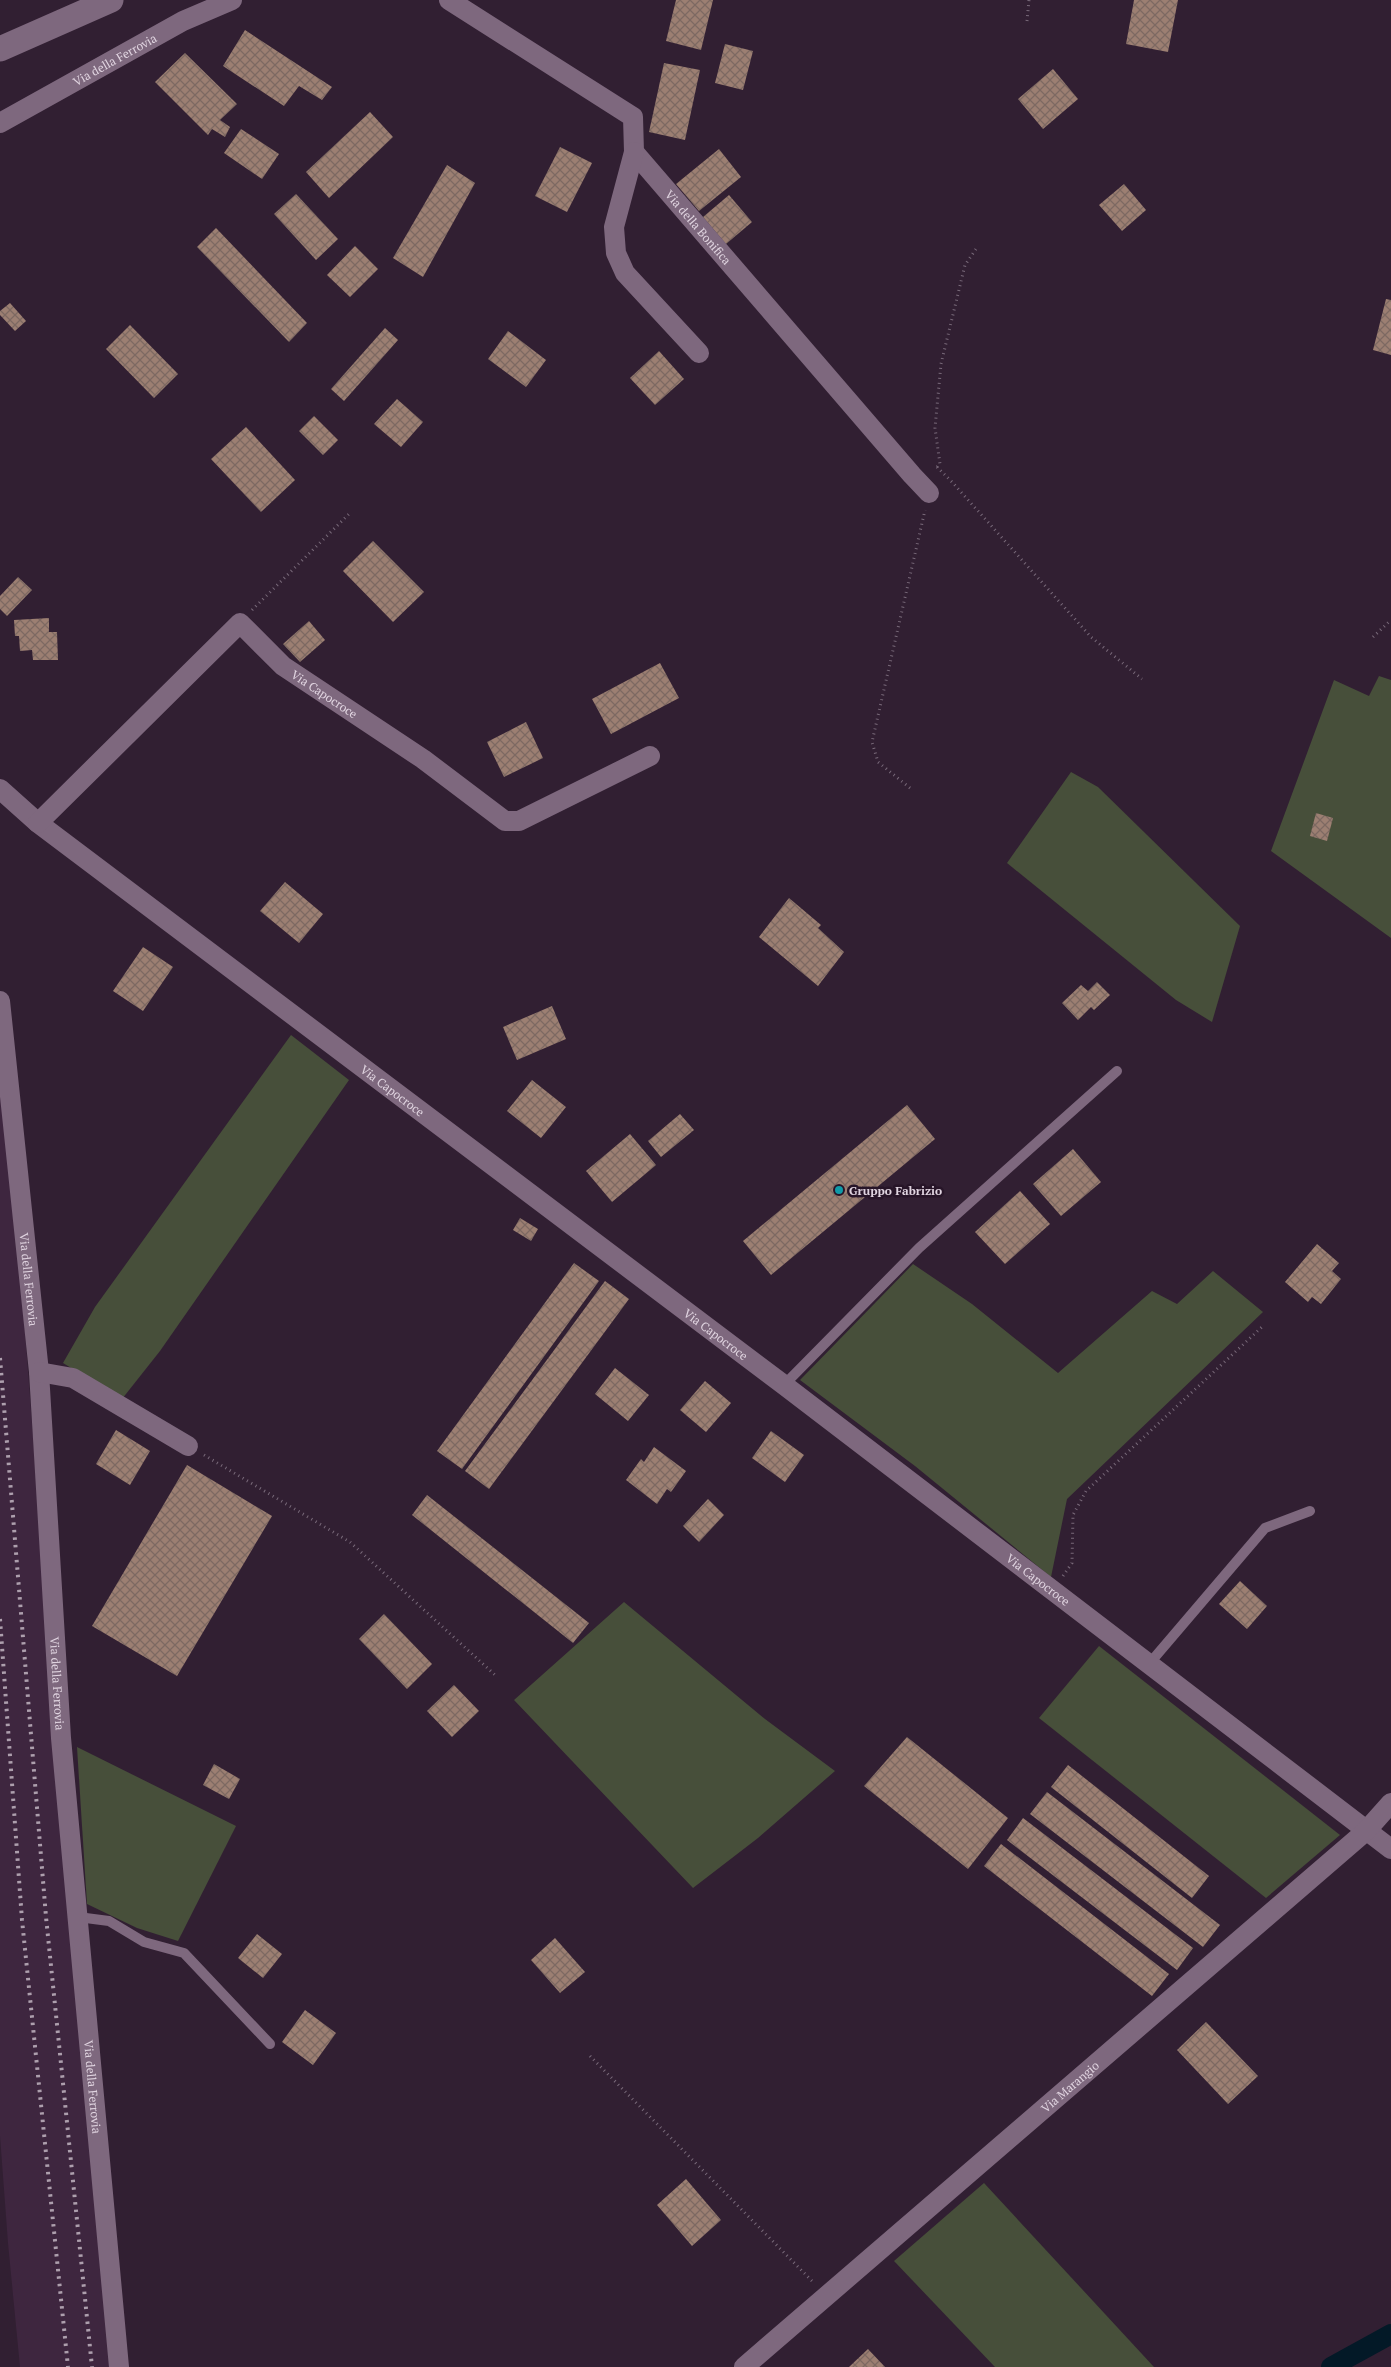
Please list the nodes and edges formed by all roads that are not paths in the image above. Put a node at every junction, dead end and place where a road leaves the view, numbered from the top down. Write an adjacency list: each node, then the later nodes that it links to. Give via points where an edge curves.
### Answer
1 (111, 0): 4 (street)
2 (232, 0): 5 (street, Via della Ferrovia, via 184,20)
3 (449, 0): 6 (street, via 633,117)
4 (0, 49)
5 (0, 123)
6 (634, 152): 7 (street, via 614,227 616,253 625,272); 8 (street, Via della Bonifica)
7 (699, 353)
8 (929, 492)
9 (650, 756): 11 (street, Via Capocroce, via 518,821 505,821 423,759 283,666 240,623)
10 (0, 789): 11 (street, Via Capocroce)
11 (38, 822): 15 (street, Via Capocroce)
12 (0, 1001): 14 (street, Via della Ferrovia)
13 (1117, 1071): 15 (lane, via 920,1248)
14 (39, 1372): 16 (street, via 73,1378); 22 (street, Via della Ferrovia, via 61,1738)
15 (784, 1385): 18 (street, Via Capocroce)
16 (188, 1446)
17 (1310, 1511): 18 (lane, via 1265,1528)
18 (1149, 1664): 20 (street, Via Capocroce)
19 (1391, 1803): 20 (street, Via Marangio)
20 (1366, 1831): 21 (street, Via Capocroce); 25 (street, Via Marangio)
21 (1391, 1849)
22 (78, 1917): 23 (lane, via 109,1921 144,1942 184,1953); 24 (street, Via della Ferrovia)
23 (270, 2044)
24 (119, 2367)
25 (744, 2367)

